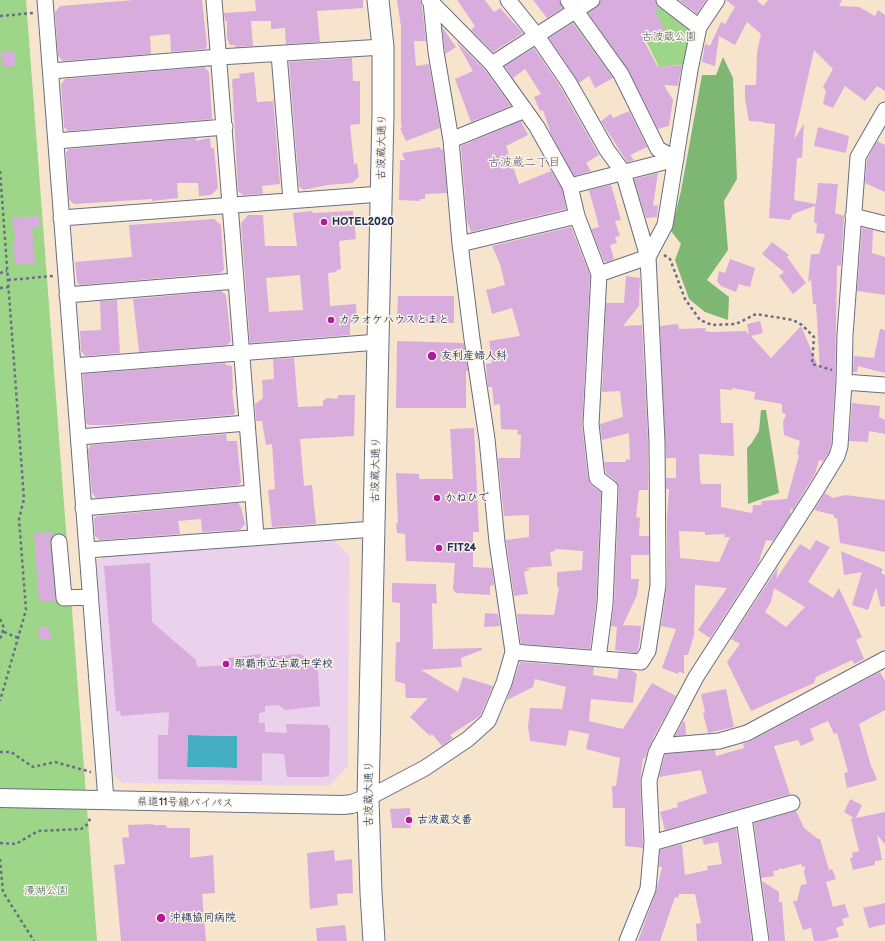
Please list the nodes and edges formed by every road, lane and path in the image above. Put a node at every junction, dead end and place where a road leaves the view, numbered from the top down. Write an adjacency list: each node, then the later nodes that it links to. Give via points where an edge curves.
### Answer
1 (214, 0): 15 (street)
2 (378, 0): 13 (highway, 古波蔵大通り)
3 (508, 0): 12 (street)
4 (592, 0): 8 (street)
5 (664, 0): 11 (street)
6 (717, 0): 11 (street)
7 (430, 1): 16 (street); 21 (street)
8 (572, 4): 12 (street); 23 (street, via 621,74 658,149)
9 (41, 6): 10 (path); 17 (street)
10 (0, 16)
11 (699, 27): 23 (street)
12 (537, 36): 16 (street); 25 (street)
13 (383, 47): 14 (street); 27 (highway, 古波蔵大通り)
14 (279, 54): 15 (street); 28 (street)
15 (218, 57): 17 (street); 20 (street)
16 (492, 64): 18 (street)
17 (51, 71): 22 (street)
18 (525, 110): 21 (street); 26 (street)
19 (885, 110): 31 (street, via 858,157)
20 (225, 127): 22 (street); 29 (street)
21 (451, 140): 34 (street)
22 (56, 141): 32 (street)
23 (676, 159): 25 (street); 35 (street, via 665,225)
24 (0, 171): 36 (path)
25 (623, 172): 26 (street); 35 (street)
26 (570, 186): 30 (street)
27 (381, 194): 28 (street); 45 (highway, 古波蔵大通り)
28 (290, 200): 29 (street)
29 (230, 204): 32 (street); 41 (street)
30 (577, 216): 34 (street); 38 (street)
31 (853, 216): 33 (street); 48 (street, via 844,335)
32 (61, 218): 44 (street)
33 (885, 224)
34 (460, 244): 63 (street)
35 (650, 252): 38 (street); 48 (path, via 670,259 685,299 700,320 712,325 736,324 756,314 793,320 814,337 812,364); 64 (street, via 657,442 658,585 648,651 641,662)
36 (7, 271): 37 (path); 40 (path)
37 (0, 272)
38 (599, 274): 64 (street, via 591,424 597,478 610,488 605,604)
39 (58, 275): 40 (path)
40 (8, 280): 42 (path)
41 (236, 280): 44 (street); 46 (street)
42 (9, 287): 43 (path); 61 (path, via 24,499 19,519 26,610)
43 (0, 288)
44 (67, 295): 47 (street)
45 (378, 342): 46 (street); 54 (highway, 古波蔵大通り)
46 (241, 352): 47 (street); 50 (street)
47 (73, 366): 51 (street)
48 (844, 378): 49 (street); 67 (street, via 840,446 837,456 696,677)
49 (885, 385)
50 (247, 423): 51 (street); 52 (street)
51 (79, 437): 53 (street)
52 (252, 493): 53 (street); 55 (street)
53 (83, 508): 57 (street)
54 (374, 529): 55 (street); 71 (highway, 古波蔵大通り)
55 (256, 536): 57 (street)
56 (59, 542): 58 (street, via 64,598)
57 (87, 550): 58 (street)
58 (90, 597): 72 (street)
59 (0, 619): 60 (path, via 4,624)
60 (4, 632): 61 (path); 62 (path)
61 (18, 638): 66 (path)
62 (0, 639)
63 (513, 652): 64 (street); 71 (street, via 488,721 468,739 425,768)
64 (598, 659)
65 (885, 659): 67 (street, via 747,733 719,741)
66 (0, 701)
67 (659, 746): 77 (street, via 649,781)
68 (0, 752): 69 (path, via 11,752 33,767 55,762)
69 (95, 774)
70 (0, 798): 72 (main road, 県道11号線バイパス)
71 (368, 798): 72 (main road, 県道11号線バイパス, via 343,805); 80 (highway, 古波蔵大通り)
72 (106, 800)
73 (792, 803): 75 (street)
74 (91, 816): 76 (path, via 88,824 81,829 38,831 16,844)
75 (744, 817): 77 (street); 82 (street)
76 (0, 843)
77 (652, 843): 81 (street, via 648,889)
78 (0, 859): 79 (path, via 3,892)
79 (34, 941)
80 (374, 941)
81 (627, 941)
82 (761, 941)

